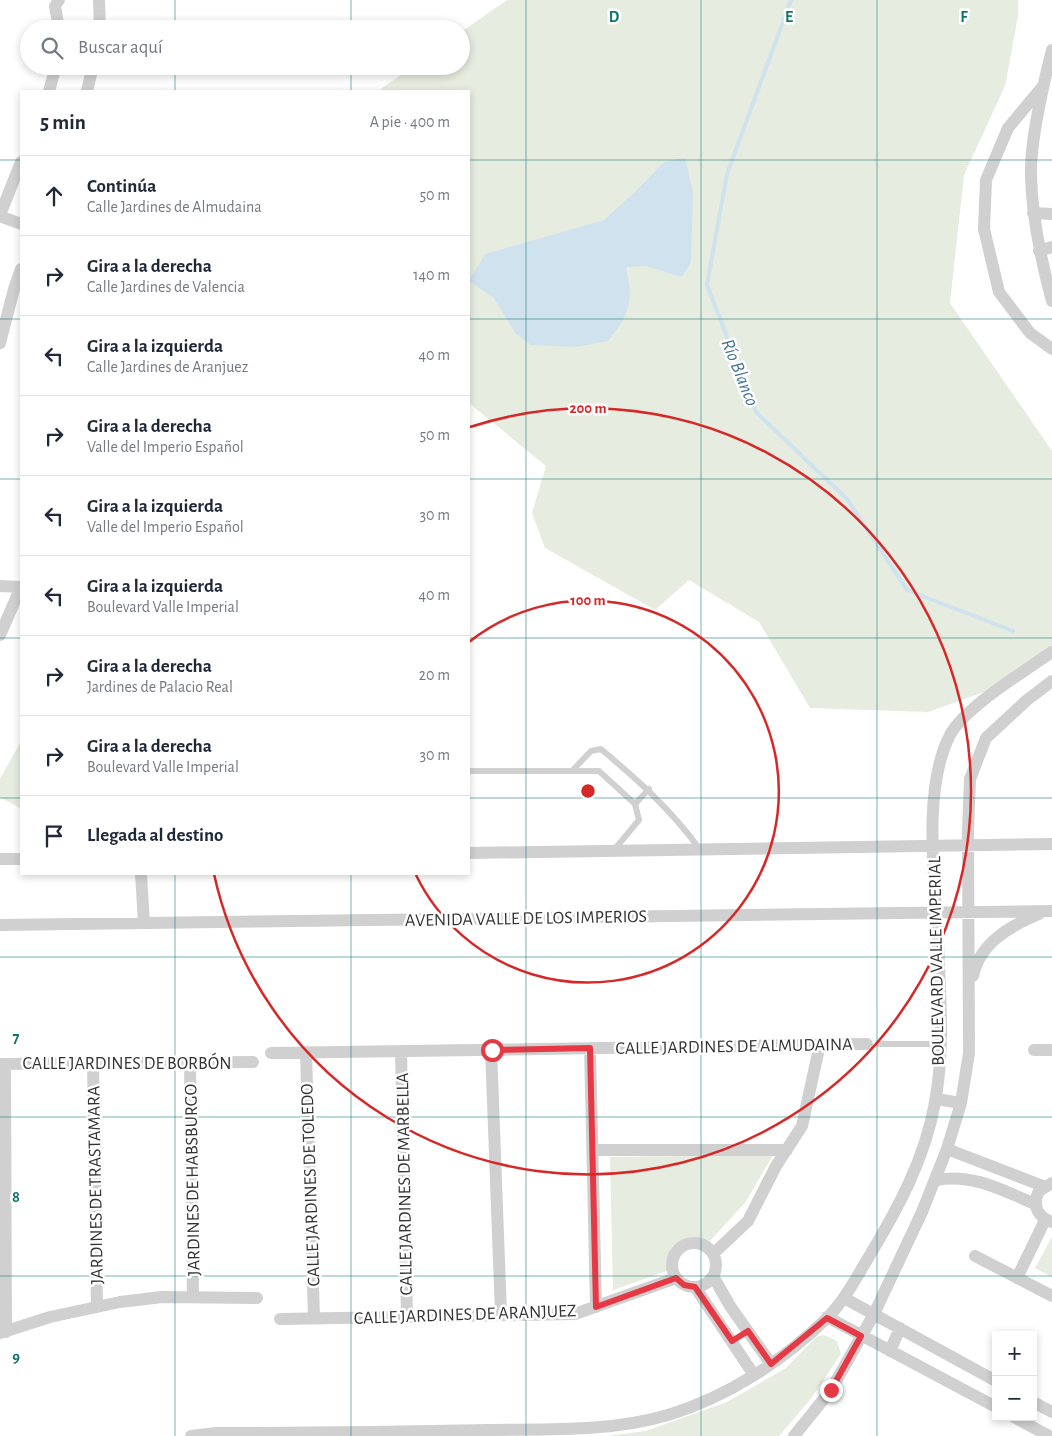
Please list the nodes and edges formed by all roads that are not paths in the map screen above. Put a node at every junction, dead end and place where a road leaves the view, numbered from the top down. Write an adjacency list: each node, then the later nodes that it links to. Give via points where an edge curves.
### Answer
1 (59, 0): 3 (street, via 55,6)
2 (99, 0): 4 (street)
3 (57, 20)
4 (100, 20)
5 (1052, 50): 8 (street)
6 (53, 75): 9 (street)
7 (91, 75): 10 (street)
8 (1043, 86): 12 (street, via 1031,174); 21 (street, via 1008,128 986,180 984,229 999,292 1030,333)
9 (49, 90)
10 (87, 90)
11 (18, 179): 14 (street)
12 (1033, 214): 13 (street); 17 (street)
13 (1052, 214)
14 (0, 216): 15 (street)
15 (20, 224)
16 (1052, 247): 17 (street)
17 (1039, 250): 19 (street)
18 (20, 272): 20 (street)
19 (1052, 301)
20 (0, 344)
21 (1052, 350)
22 (0, 586): 23 (street)
23 (20, 587)
24 (20, 589): 25 (street)
25 (0, 636)
26 (1050, 656): 33 (street, BOULEVARD VALLE IMPERIAL, via 978,705 952,732 939,763 934,793)
27 (1052, 681): 34 (street, BOULEVARD VALLE IMPERIAL, via 986,738 970,779)
28 (470, 771): 29 (lane)
29 (572, 771): 30 (lane, via 591,750 601,749); 31 (lane, via 599,771)
30 (649, 789): 31 (lane); 36 (lane)
31 (636, 804): 35 (lane, via 638,820)
32 (1052, 844): 34 (street)
33 (934, 846): 34 (street); 36 (street); 42 (street, BOULEVARD VALLE IMPERIAL)
34 (968, 846): 43 (street, BOULEVARD VALLE IMPERIAL)
35 (614, 850): 36 (street); 37 (street)
36 (700, 850)
37 (470, 852)
38 (0, 859): 39 (street)
39 (20, 859)
40 (141, 875): 44 (street)
41 (1049, 911): 43 (street, AVENIDA VALLE DE LOS IMPERIOS); 46 (street, via 1015,924 993,940 975,966)
42 (937, 912): 43 (street, AVENIDA VALLE DE LOS IMPERIOS); 44 (street, AVENIDA VALLE DE LOS IMPERIOS); 49 (street, BOULEVARD VALLE IMPERIAL)
43 (970, 912): 46 (street, BOULEVARD VALLE IMPERIAL)
44 (144, 923): 45 (street, AVENIDA VALLE DE LOS IMPERIOS)
45 (0, 924)
46 (969, 993): 62 (street, BOULEVARD VALLE IMPERIAL, via 969,1053)
47 (820, 1044): 48 (street, CALLE JARDINES DE ALMUDAINA); 50 (street, CALLE JARDINES DE ALMUDAINA); 65 (street, via 802,1126)
48 (873, 1044): 49 (lane)
49 (940, 1044): 61 (street, BOULEVARD VALLE IMPERIAL)
50 (590, 1048): 51 (street, CALLE JARDINES DE ALMUDAINA); 64 (street)
51 (492, 1050): 54 (street, CALLE JARDINES DE ALMUDAINA); 86 (street)
52 (1034, 1050): 53 (street)
53 (1052, 1050)
54 (401, 1051): 55 (street, CALLE JARDINES DE ALMUDAINA); 88 (street, CALLE JARDINES DE MARBELLA)
55 (306, 1052): 56 (street, CALLE JARDINES DE ALMUDAINA); 89 (street, CALLE JARDINES DE TOLEDO)
56 (271, 1053)
57 (190, 1062): 58 (street, CALLE JARDINES DE BORBÓN); 59 (street, CALLE JARDINES DE BORBÓN); 81 (street, JARDINES DE HABSBURGO)
58 (253, 1062)
59 (93, 1063): 60 (street, CALLE JARDINES DE BORBÓN); 84 (street, JARDINES DE TRASTAMARA)
60 (2, 1064): 66 (street)
61 (936, 1099): 62 (street); 83 (street, BOULEVARD VALLE IMPERIAL, via 916,1170 888,1226)
62 (961, 1103): 63 (street, BOULEVARD VALLE IMPERIAL)
63 (947, 1149): 67 (street); 68 (street, BOULEVARD VALLE IMPERIAL)
64 (593, 1150): 65 (street); 85 (street)
65 (787, 1150): 74 (street, via 748,1221)
66 (3, 1163): 73 (street)
67 (985, 1164): 69 (street); 70 (street)
68 (936, 1180): 69 (street, via 957,1177); 87 (street, BOULEVARD VALLE IMPERIAL)
69 (979, 1181): 71 (street)
70 (1048, 1184): 71 (street, via 1036,1197)
71 (1035, 1204): 72 (street, via 1040,1215)
72 (1048, 1221): 78 (street)
73 (3, 1238): 94 (street)
74 (713, 1254): 76 (street, via 716,1265); 77 (street, via 704,1245 681,1246 672,1267)
75 (975, 1256): 78 (street)
76 (713, 1276): 79 (street, via 706,1284); 93 (street)
77 (676, 1278): 79 (street, via 684,1285); 85 (street, CALLE JARDINES DE ARANJUEZ)
78 (1017, 1278): 80 (street)
79 (695, 1287): 96 (street)
80 (1052, 1296)
81 (193, 1297): 82 (street); 84 (street, via 162,1297)
82 (257, 1298)
83 (844, 1298): 87 (street); 90 (street, BOULEVARD VALLE IMPERIAL)
84 (97, 1307): 94 (street, via 50,1317)
85 (596, 1307): 86 (street, CALLE JARDINES DE ARANJUEZ, via 574,1314)
86 (500, 1314): 88 (street, CALLE JARDINES DE ARANJUEZ)
87 (874, 1314): 92 (street); 95 (street, BOULEVARD VALLE IMPERIAL)
88 (407, 1316): 89 (street, CALLE JARDINES DE ARANJUEZ)
89 (314, 1318): 91 (street, CALLE JARDINES DE ARANJUEZ)
90 (827, 1318): 95 (street); 98 (street, BOULEVARD VALLE IMPERIAL)
91 (280, 1319)
92 (900, 1328): 97 (street); 100 (street)
93 (748, 1331): 96 (street); 98 (street)
94 (3, 1333)
95 (861, 1336): 97 (street); 106 (street, BOULEVARD VALLE IMPERIAL, via 831,1390)
96 (732, 1341): 99 (street)
97 (890, 1351): 102 (street)
98 (771, 1364): 99 (street, BOULEVARD VALLE IMPERIAL)
99 (754, 1375): 105 (street, BOULEVARD VALLE IMPERIAL, via 712,1398 668,1415 633,1423 566,1429 216,1433)
100 (992, 1379)
101 (1037, 1404): 103 (street)
102 (992, 1406)
103 (1052, 1412)
104 (1021, 1421): 107 (street)
105 (191, 1436)
106 (794, 1436)
107 (1049, 1436)

